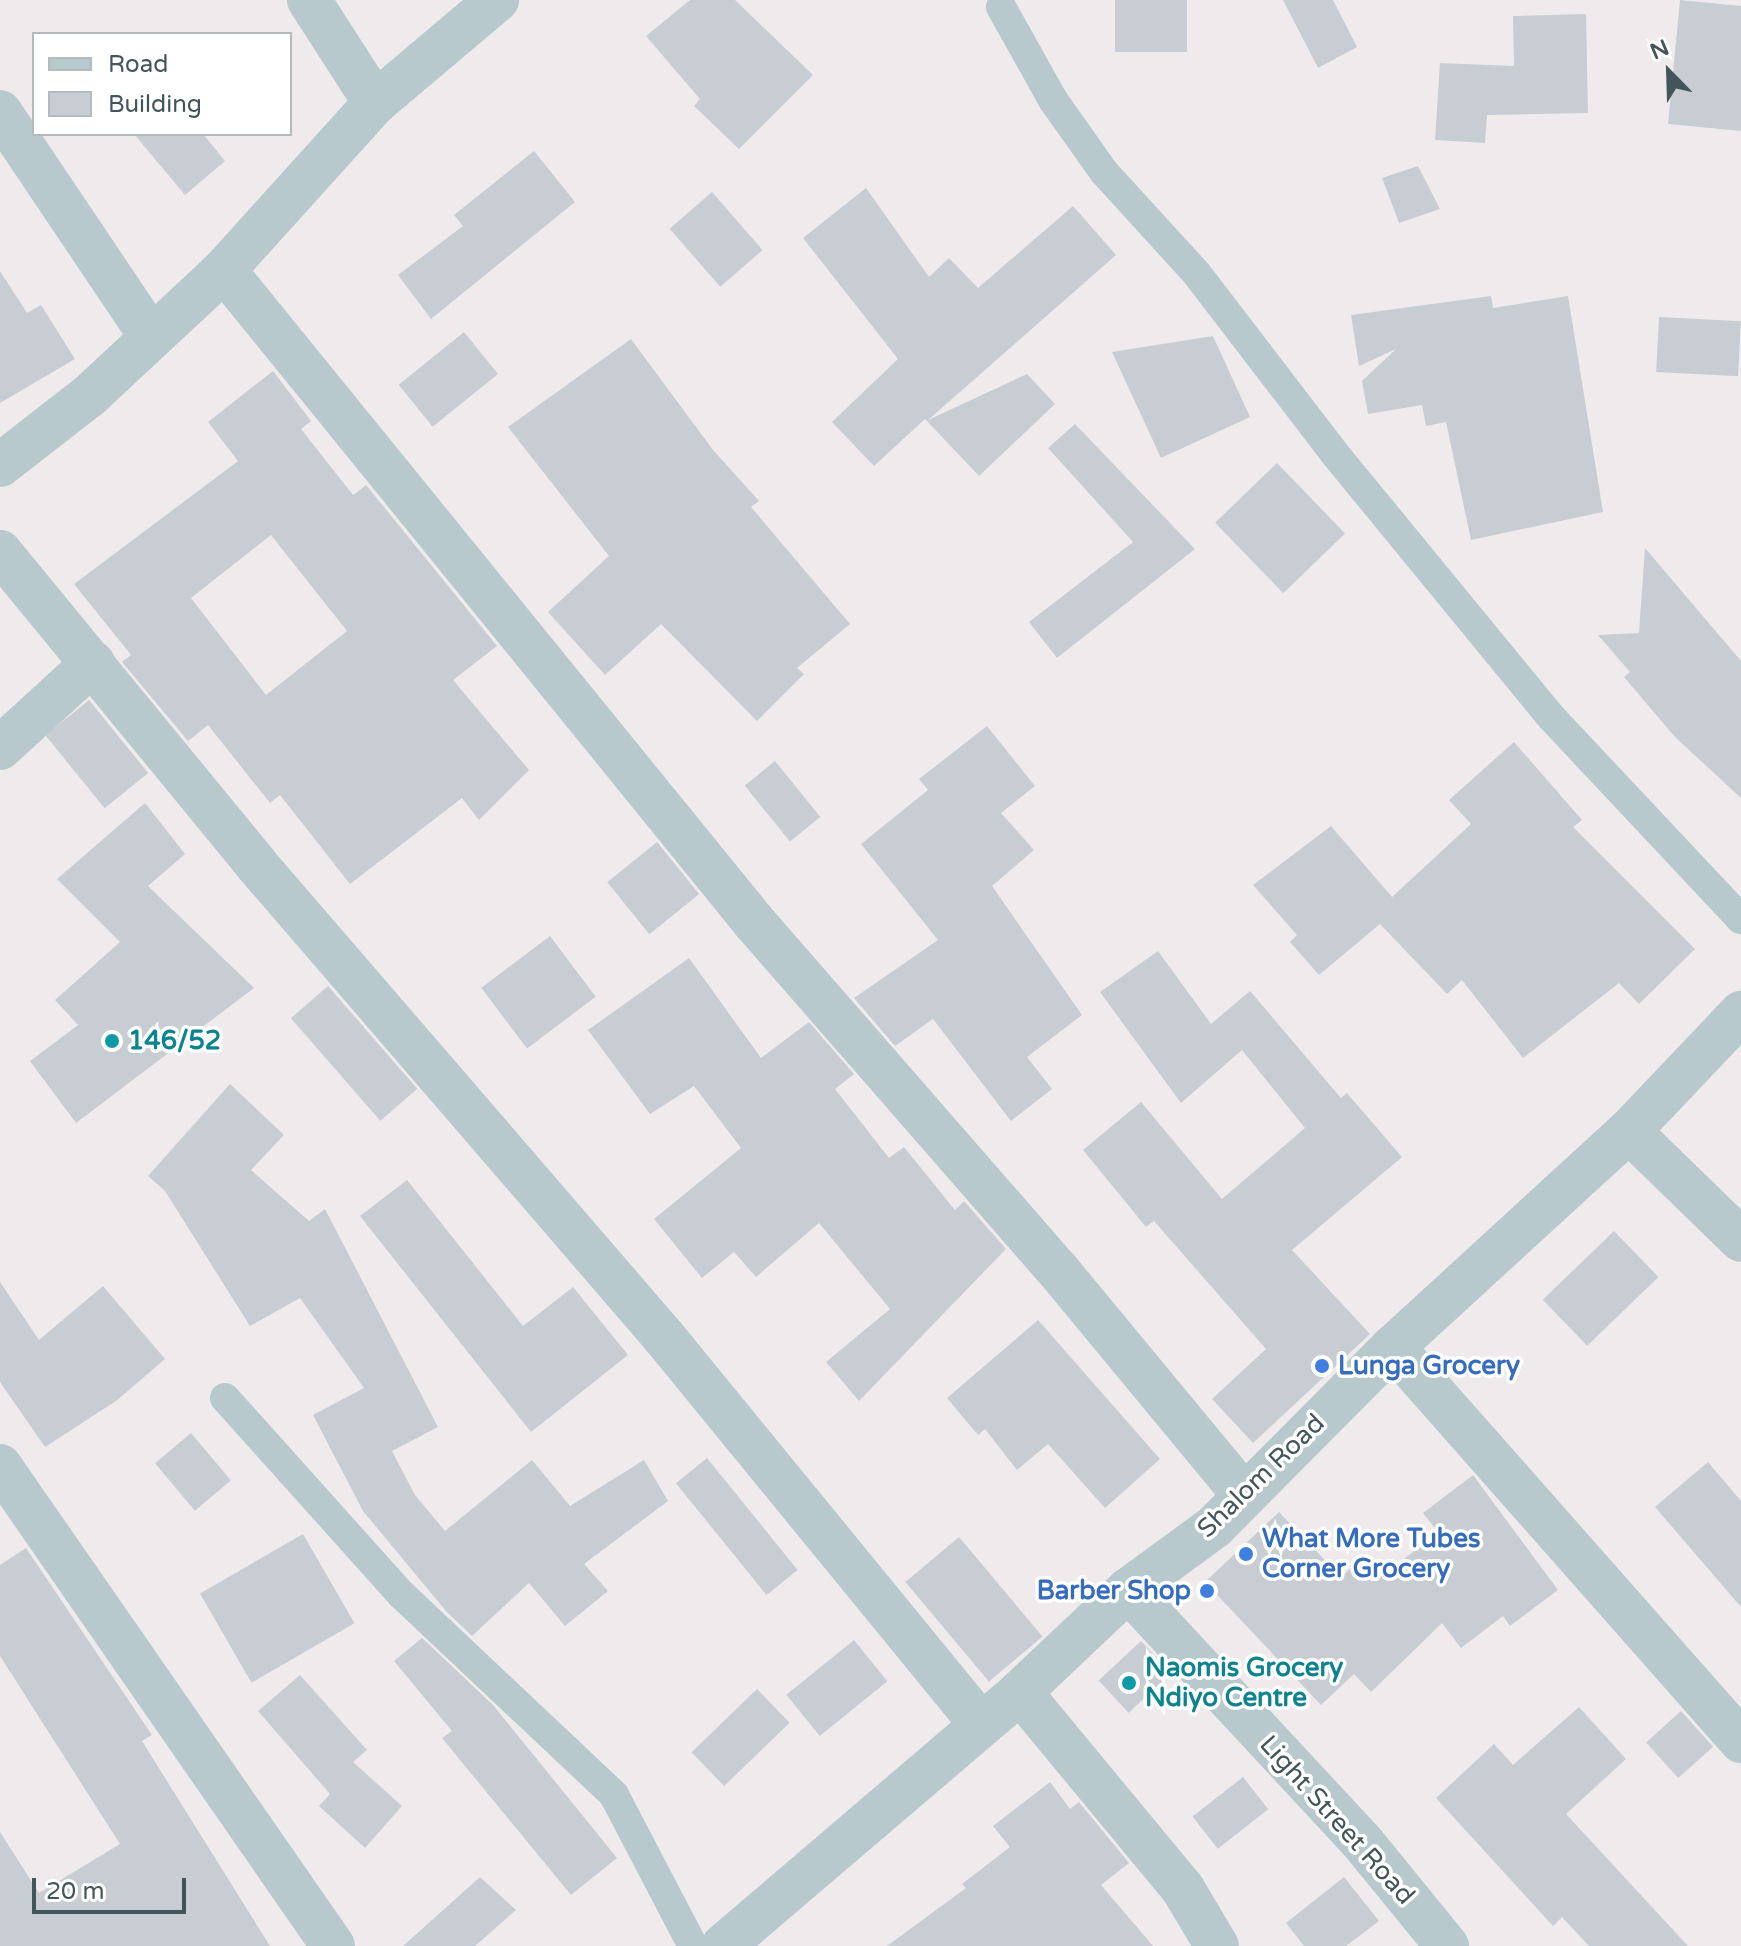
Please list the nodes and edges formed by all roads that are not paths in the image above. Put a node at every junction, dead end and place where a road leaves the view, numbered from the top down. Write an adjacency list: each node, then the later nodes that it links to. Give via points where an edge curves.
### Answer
1 (309, 0): 4 (street)
2 (497, 0): 4 (street)
3 (1001, 7): 12 (lane, via 1053,100 1104,172 1197,274 1335,454 1552,718)
4 (375, 103): 6 (street)
5 (0, 112): 7 (street)
6 (224, 270): 7 (street); 19 (street, via 754,922 1057,1269)
7 (150, 335): 8 (street, via 89,396)
8 (0, 465)
9 (0, 552): 10 (street)
10 (93, 663): 11 (street); 22 (street, via 256,864 664,1337)
11 (0, 748)
12 (1741, 919)
13 (1741, 1013): 14 (street, Shalom Road)
14 (1629, 1131): 15 (street); 16 (street, Shalom Road)
15 (1741, 1240)
16 (1393, 1347): 19 (street, Shalom Road); 23 (street)
17 (225, 1398): 25 (lane, via 402,1595 614,1795)
18 (0, 1466): 24 (street)
19 (1244, 1495): 20 (street, Shalom Road, via 1214,1527)
20 (1128, 1590): 21 (street, Shalom Road); 28 (street, Light Street Road, via 1363,1843)
21 (1020, 1692): 22 (street, Shalom Road); 27 (street, via 1183,1889)
22 (980, 1723): 26 (street, Shalom Road)
23 (1741, 1741)
24 (333, 1946)
25 (693, 1946)
26 (723, 1946)
27 (1217, 1946)
28 (1447, 1946)

